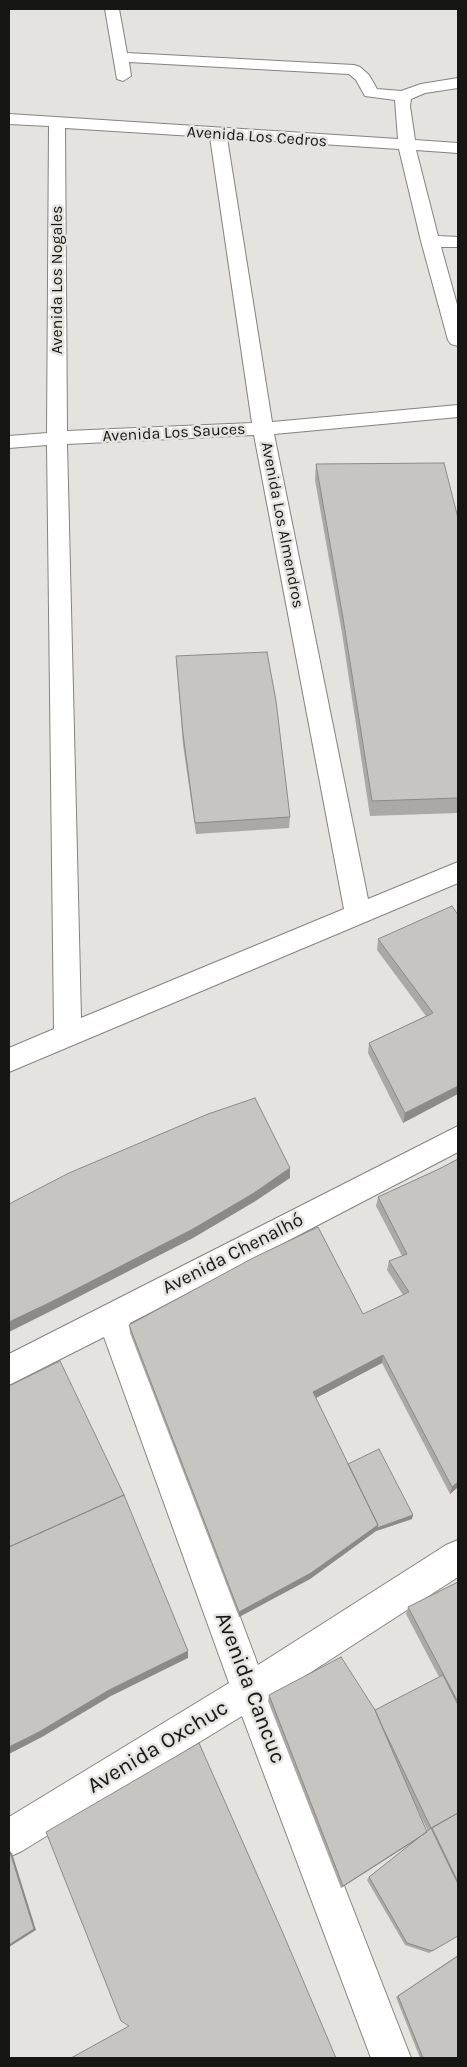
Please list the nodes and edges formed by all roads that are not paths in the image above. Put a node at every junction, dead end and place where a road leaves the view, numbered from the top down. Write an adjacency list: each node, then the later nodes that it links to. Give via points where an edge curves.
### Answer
1 (112, 9): 2 (street)
2 (120, 57): 3 (street); 5 (street, via 354,70 371,93)
3 (123, 76)
4 (458, 83): 5 (street, via 421,89)
5 (403, 96): 9 (street)
6 (9, 118): 7 (street, Avenida Los Cedros)
7 (57, 123): 8 (street, Avenida Los Cedros); 16 (street, Avenida Los Nogales)
8 (218, 134): 9 (street, Avenida Los Cedros); 15 (street, Avenida Los Almendros)
9 (407, 146): 10 (street, Avenida Los Cedros); 11 (street)
10 (458, 148)
11 (430, 241): 12 (street); 13 (street)
12 (458, 242)
13 (458, 340)
14 (458, 411): 15 (street, Avenida Los Sauces)
15 (263, 429): 16 (street, Avenida Los Sauces); 19 (street, Avenida Los Almendros)
16 (56, 438): 17 (street, Avenida Los Sauces); 20 (street, Avenida Los Nogales)
17 (9, 442)
18 (458, 872): 19 (street)
19 (358, 914): 20 (street)
20 (68, 1035): 21 (street)
21 (9, 1060)
22 (458, 1138): 23 (street, Avenida Chenalhó)
23 (112, 1316): 24 (street, Avenida Chenalhó); 26 (street, Avenida Cancuc)
24 (9, 1370)
25 (458, 1557): 26 (street, Avenida Oxchuc)
26 (250, 1690): 27 (street, Avenida Oxchuc); 28 (street, Avenida Cancuc)
27 (9, 1838)
28 (391, 2058)

